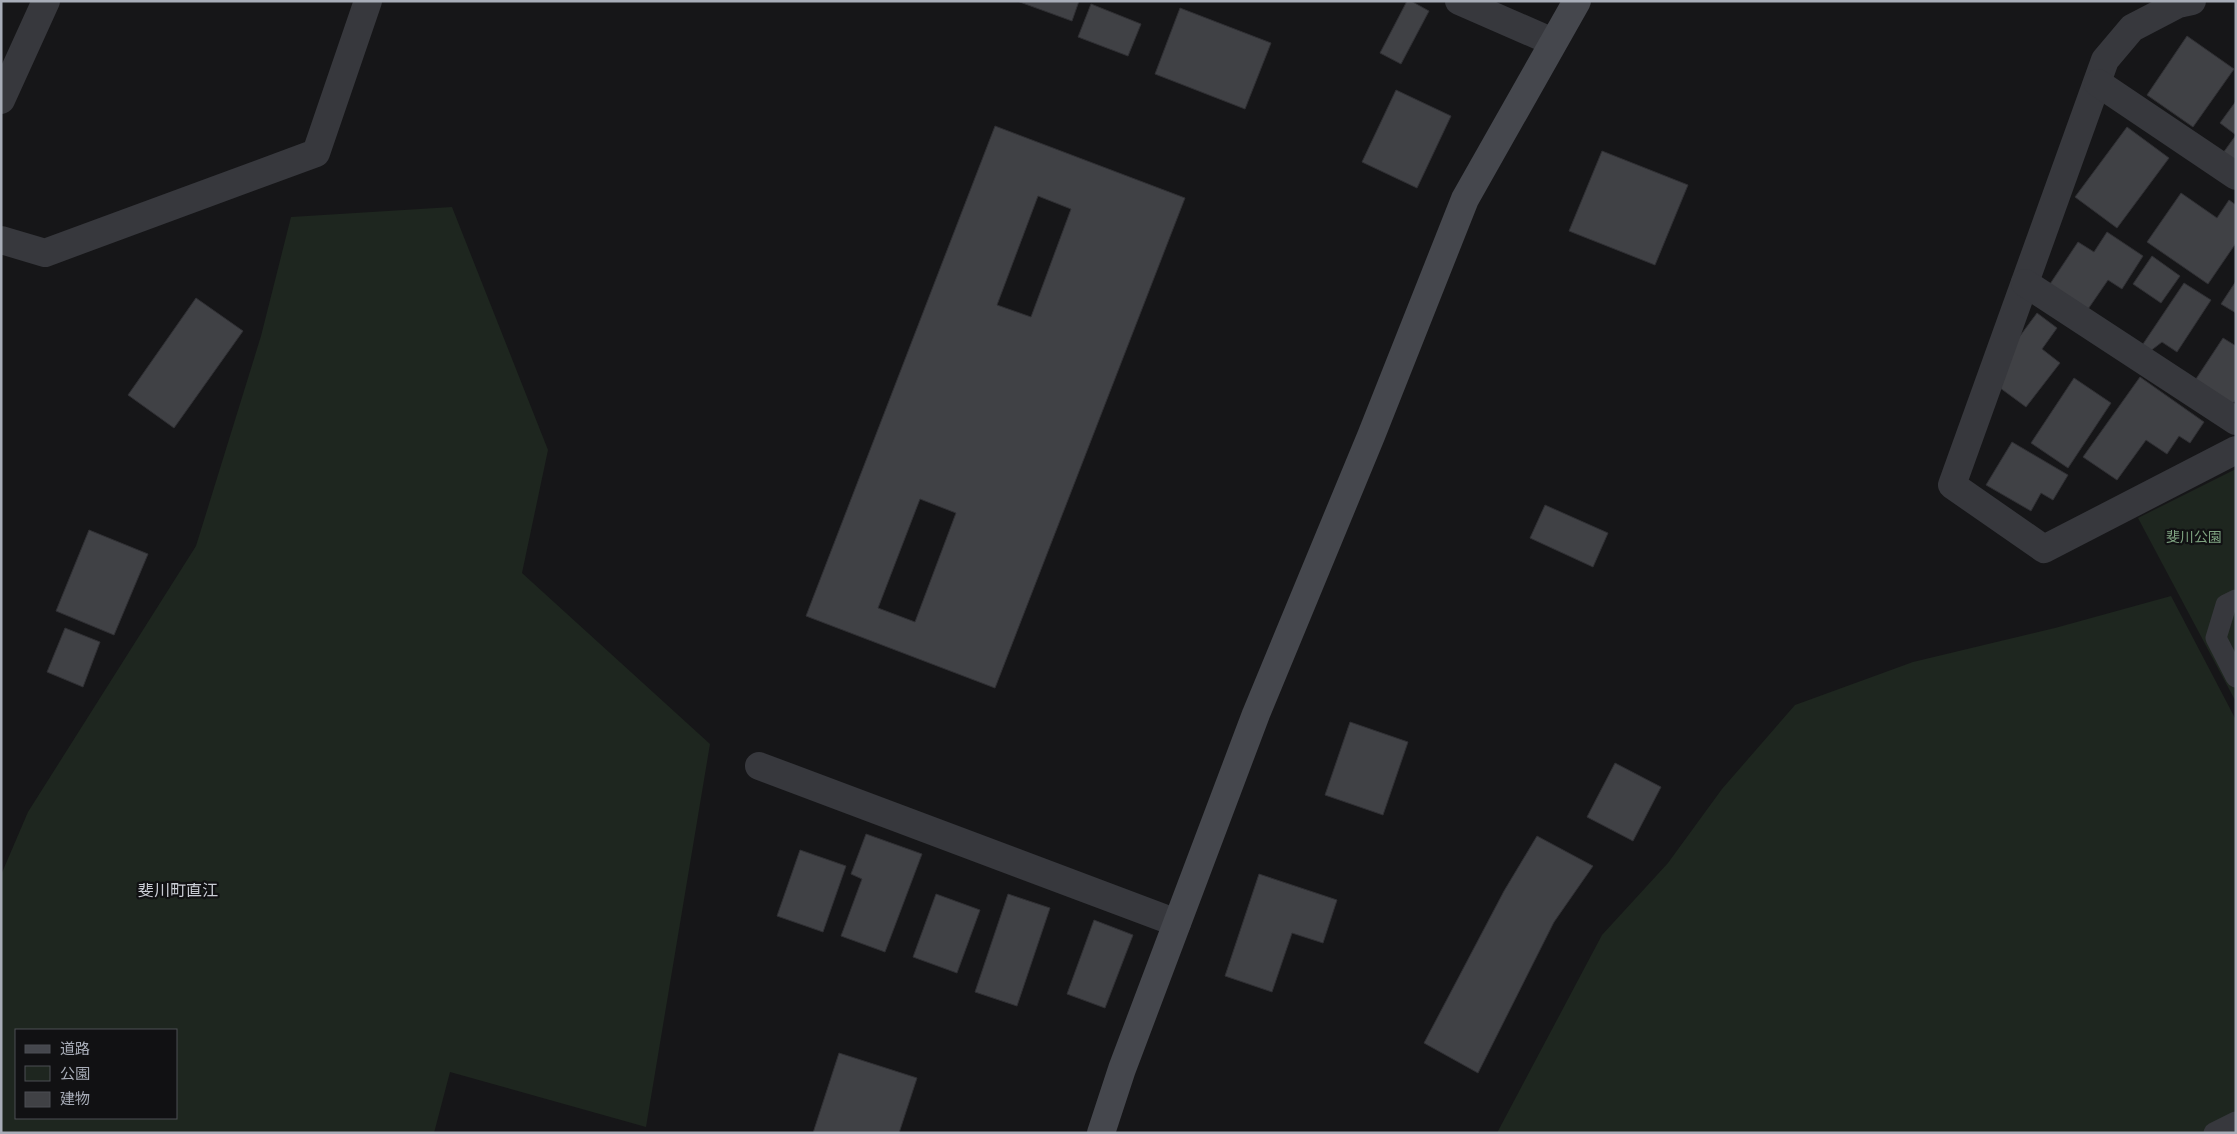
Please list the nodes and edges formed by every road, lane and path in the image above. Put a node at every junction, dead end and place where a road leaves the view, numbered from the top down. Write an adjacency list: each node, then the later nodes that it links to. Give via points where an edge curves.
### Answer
1 (46, 1): 8 (street)
2 (368, 1): 10 (street, via 316,154 45,253)
3 (1459, 1): 6 (street)
4 (1577, 1): 6 (street)
5 (2192, 1): 7 (street, via 2178,4 2132,28 2105,60)
6 (1554, 42): 17 (street, via 1465,199 1256,714)
7 (2098, 82): 9 (street); 11 (street)
8 (1, 100)
9 (2236, 176)
10 (1, 240)
11 (2025, 283): 12 (street); 13 (street, via 1952,485 2044,549)
12 (2236, 422)
13 (2236, 450)
14 (2236, 600): 15 (lane, via 2226,605 2216,638)
15 (2236, 677)
16 (759, 766): 17 (street)
17 (1177, 924): 19 (street)
18 (2236, 1122): 20 (lane)
19 (1101, 1133)
20 (2214, 1133)

